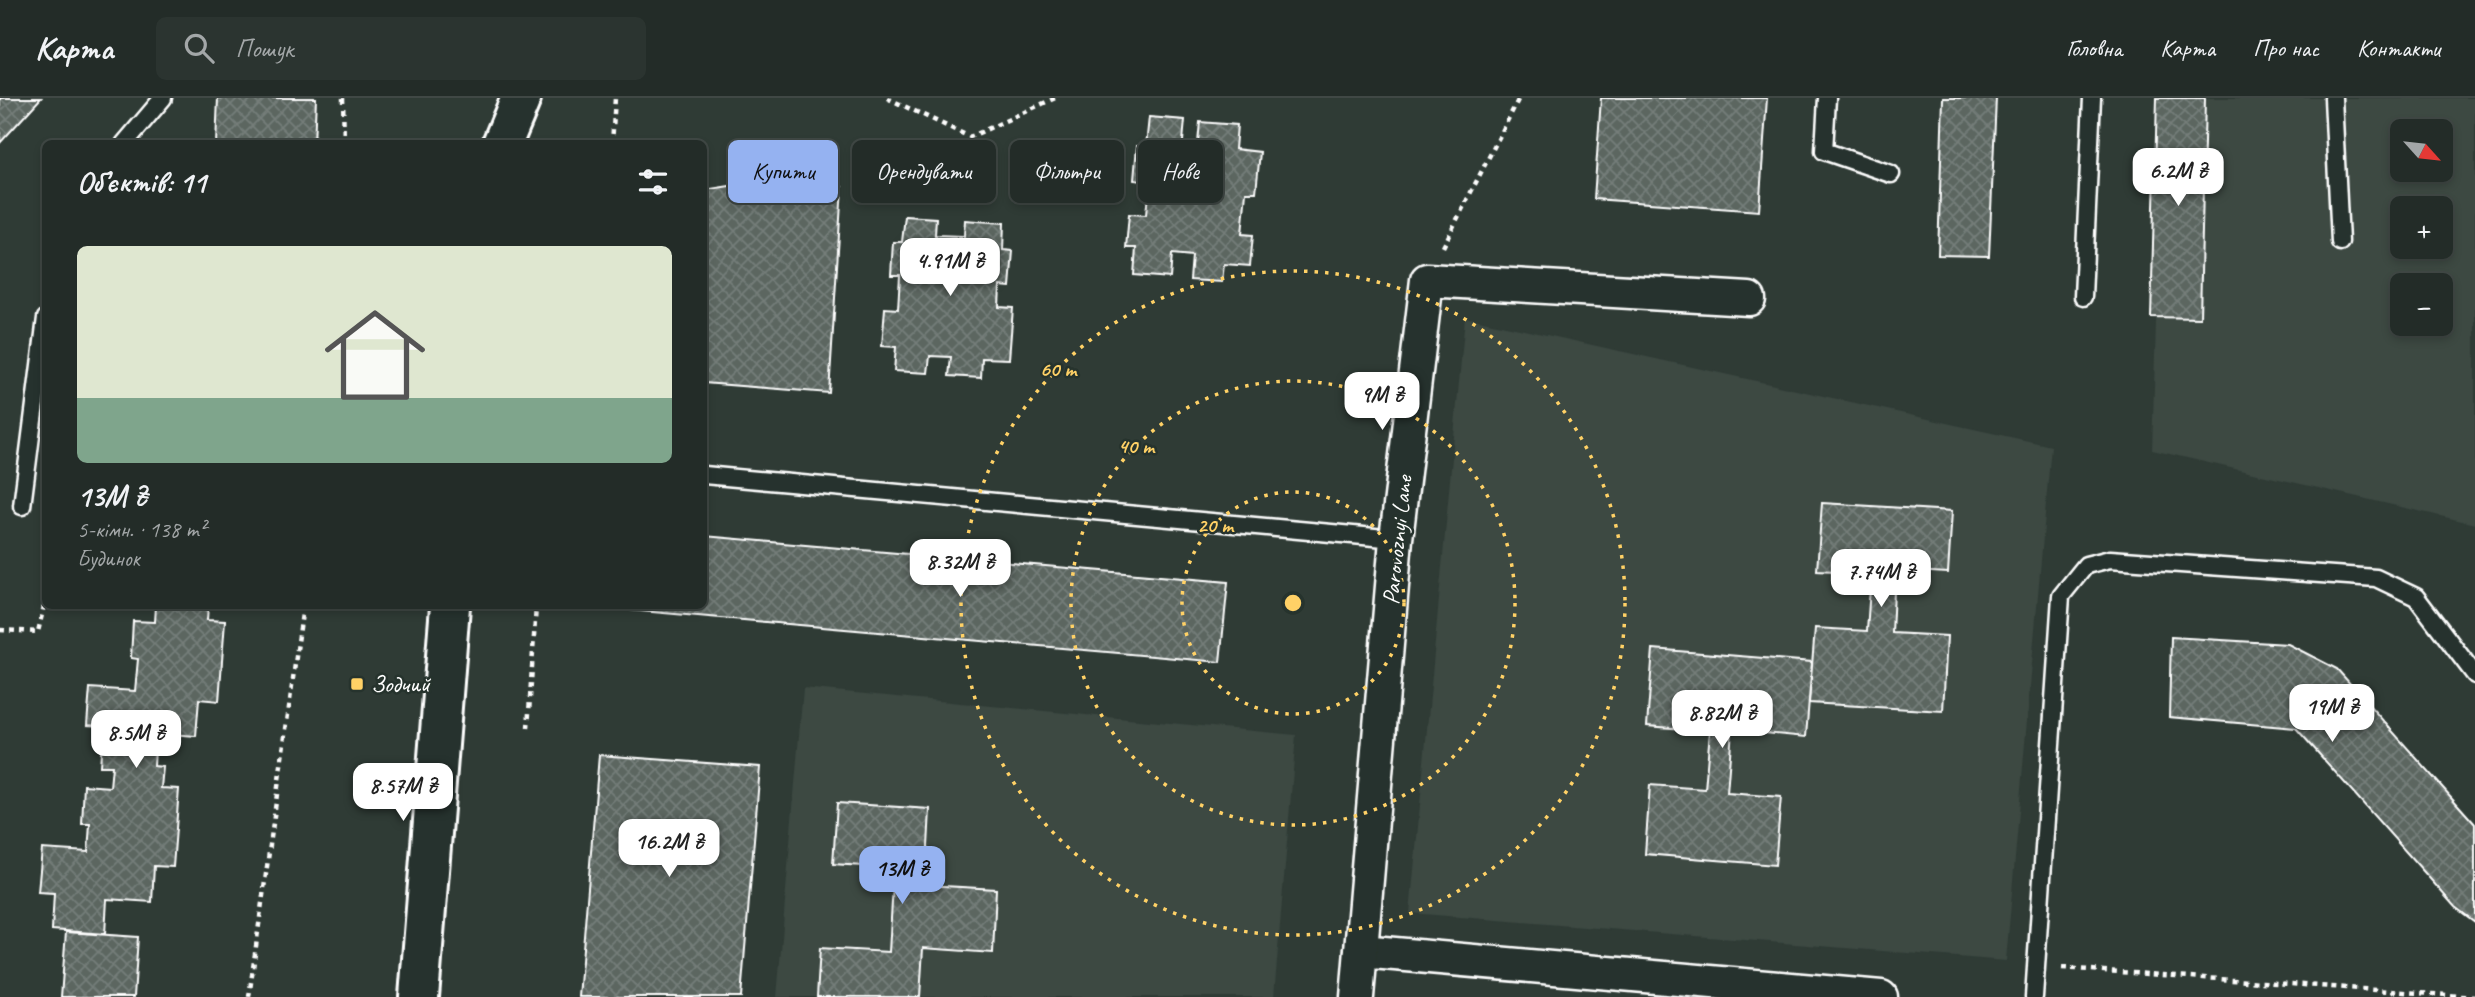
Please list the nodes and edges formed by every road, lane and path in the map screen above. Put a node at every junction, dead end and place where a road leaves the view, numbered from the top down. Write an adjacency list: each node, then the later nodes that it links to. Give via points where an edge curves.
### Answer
1 (163, 98): 12 (lane)
2 (343, 98): 13 (path)
3 (490, 98): 14 (street)
4 (521, 98): 15 (street)
5 (615, 98): 16 (path)
6 (887, 98): 7 (path, via 970,136)
7 (1055, 98)
8 (1519, 98): 19 (path)
9 (1827, 98): 17 (lane, via 1824,151)
10 (2092, 98): 20 (lane)
11 (2333, 98): 18 (lane)
12 (127, 140)
13 (344, 140)
14 (490, 140)
15 (504, 140)
16 (612, 140)
17 (1891, 174)
18 (2340, 242)
19 (1427, 280): 21 (street); 25 (street, Parovoznyi Lane)
20 (2083, 297)
21 (1749, 299)
22 (42, 349): 24 (lane)
23 (707, 475): 25 (lane)
24 (22, 506)
25 (1396, 539): 33 (street, Parovoznyi Lane)
26 (43, 609): 30 (path, via 38,632)
27 (303, 609): 35 (path)
28 (450, 609): 36 (street)
29 (536, 609): 32 (path)
30 (0, 630)
31 (2475, 675): 34 (lane, via 2416,597 2376,578 2110,559 2086,565 2061,596)
32 (528, 728)
33 (1361, 951): 37 (street, Parovoznyi Lane); 38 (street)
34 (2036, 966): 39 (lane); 40 (path)
35 (249, 997)
36 (419, 997)
37 (1357, 997)
38 (1881, 997)
39 (2034, 997)
40 (2475, 997)

